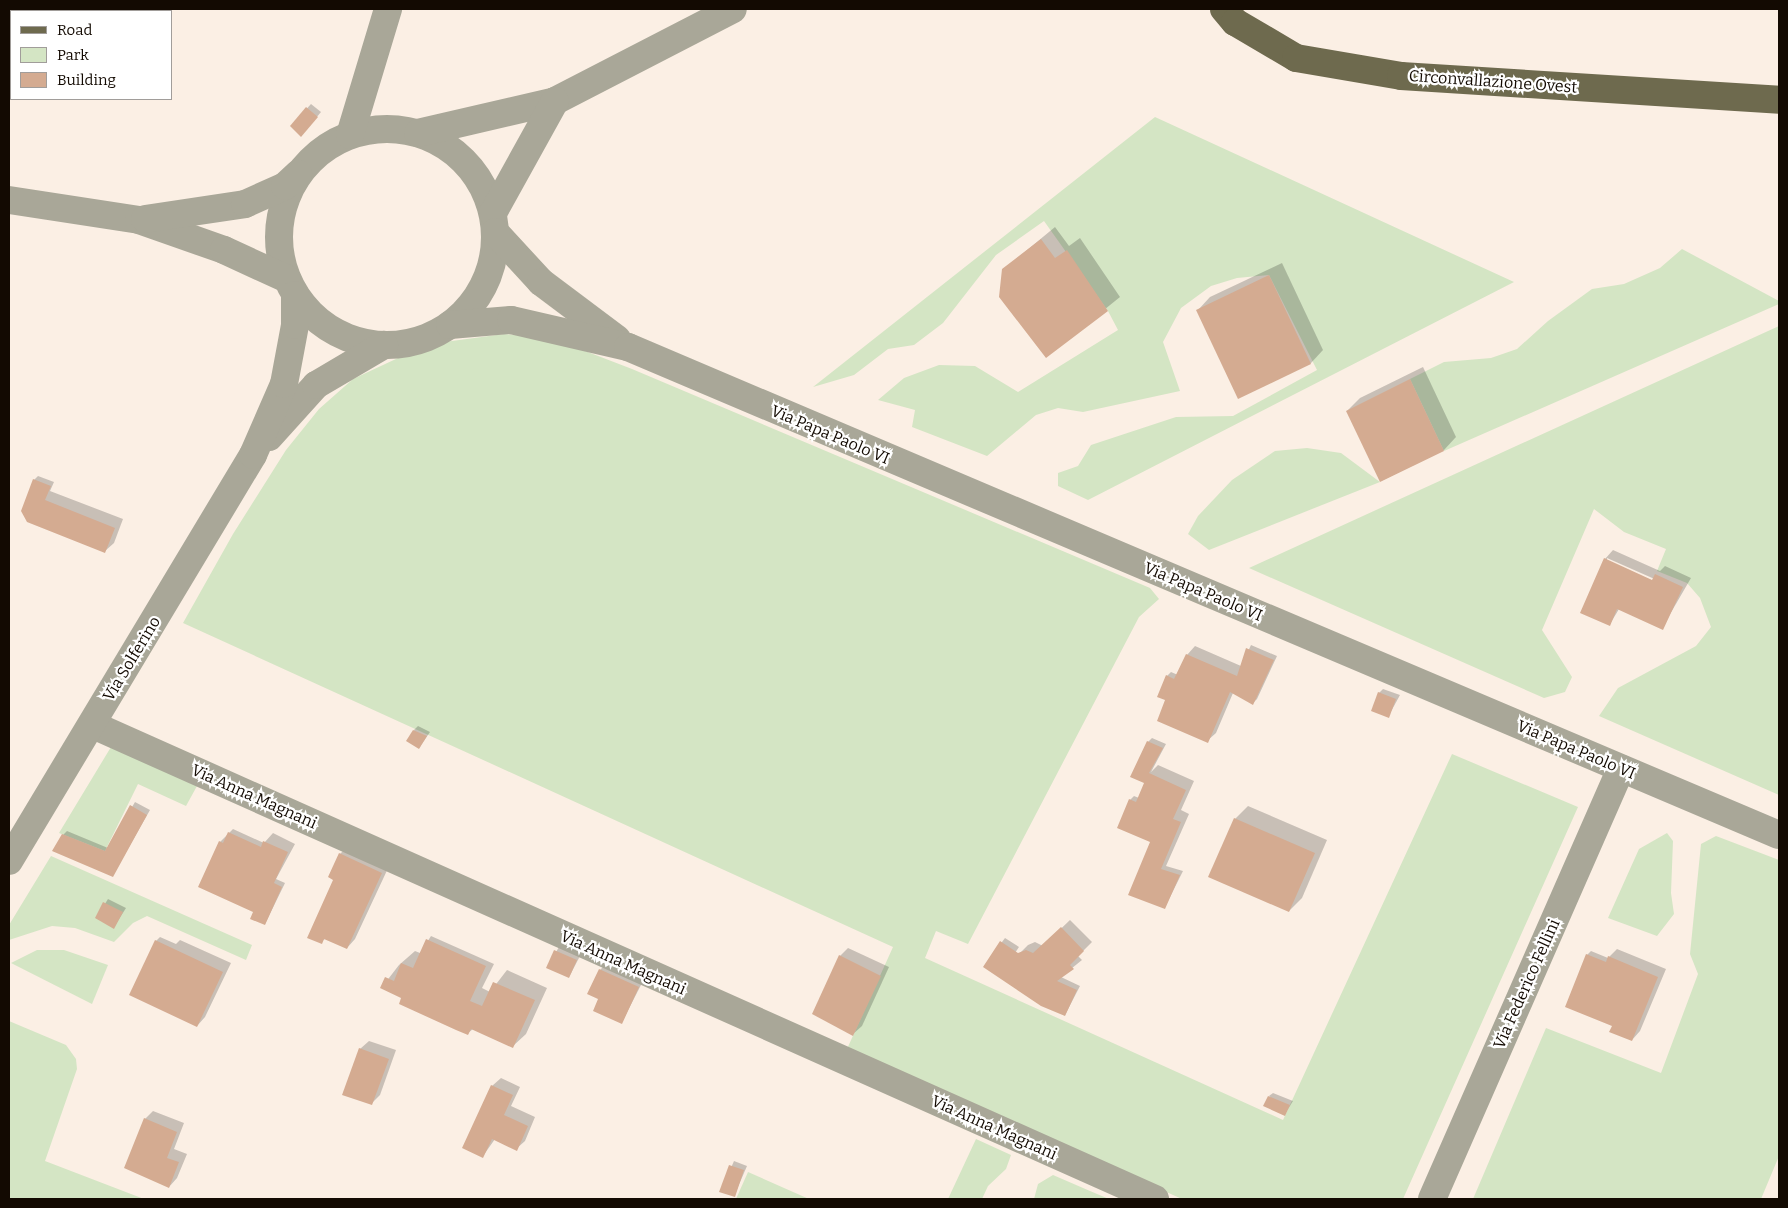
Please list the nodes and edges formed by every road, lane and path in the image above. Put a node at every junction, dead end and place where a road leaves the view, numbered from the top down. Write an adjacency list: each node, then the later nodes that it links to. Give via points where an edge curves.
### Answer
1 (388, 9): 7 (street)
2 (732, 9): 5 (street)
3 (1224, 9): 4 (main road, Circonvallazione Ovest, via 1235,22 1296,58 1401,76)
4 (1779, 100)
5 (555, 101): 6 (street); 11 (street)
6 (418, 133): 7 (street, via 384,128); 11 (street, via 445,145 466,163 483,187)
7 (350, 135): 8 (street, via 324,148)
8 (303, 169): 10 (street, via 286,186 245,204); 12 (street, via 288,194 280,222 280,251)
9 (9, 200): 10 (street)
10 (139, 220): 12 (street, via 224,250)
11 (494, 222): 13 (street, via 493,258 484,284 470,307); 15 (street, Via Papa Paolo VI, via 541,282)
12 (291, 287): 14 (street, via 312,315 333,331 358,341); 16 (street, Via Solferino, via 295,325 284,384)
13 (450, 325): 14 (street, via 422,338); 15 (street, Via Papa Paolo VI, via 511,320)
14 (384, 345): 16 (street, Via Solferino, via 316,385)
15 (628, 347): 18 (street, Via Papa Paolo VI)
16 (253, 455): 17 (street, Via Solferino)
17 (93, 725): 20 (street, Via Solferino); 21 (street, Via Anna Magnani)
18 (1621, 769): 19 (street, Via Papa Paolo VI); 22 (street, Via Federico Fellini)
19 (1779, 835)
20 (9, 861)
21 (1155, 1199)
22 (1432, 1199)

